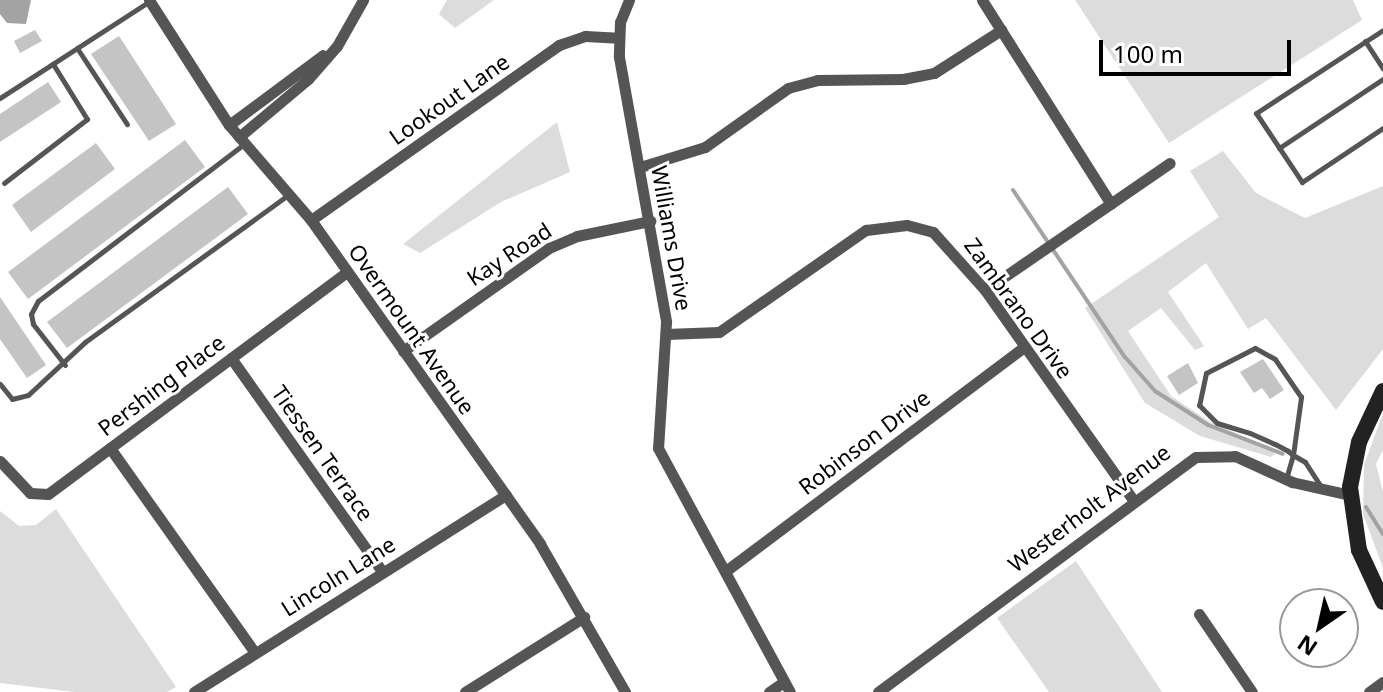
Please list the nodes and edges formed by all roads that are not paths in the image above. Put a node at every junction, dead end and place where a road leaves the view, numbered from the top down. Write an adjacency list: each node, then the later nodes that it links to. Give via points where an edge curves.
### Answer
1 (363, 0): 9 (street)
2 (629, 0): 7 (street, Williams Drive)
3 (982, 0): 5 (street)
4 (150, 1): 10 (lane); 16 (street, Overmount Avenue)
5 (1001, 30): 21 (street, via 934,73 903,79 817,80 788,88 705,147); 24 (street)
6 (1383, 30): 8 (lane)
7 (618, 38): 21 (street, Williams Drive); 25 (street, Lookout Lane, via 585,36 559,45)
8 (1365, 41): 12 (lane); 19 (lane, via 1256,113)
9 (337, 46): 16 (street); 18 (street)
10 (77, 48): 11 (lane); 15 (lane)
11 (53, 64): 14 (lane); 22 (lane, via 87,119)
12 (1383, 69)
13 (1383, 79): 19 (lane)
14 (0, 98)
15 (127, 124)
16 (229, 125): 18 (street, Overmount Avenue)
17 (1383, 128): 19 (lane, via 1302,182)
18 (242, 140): 23 (street, Overmount Avenue); 33 (lane, via 38,301 31,314 33,324)
19 (1279, 148)
20 (1170, 163): 24 (street)
21 (640, 167): 26 (street, Williams Drive)
22 (4, 183)
23 (289, 195): 25 (street, Overmount Avenue); 33 (lane, via 85,342)
24 (1111, 204): 28 (street)
25 (311, 220): 27 (street, Overmount Avenue)
26 (650, 221): 29 (street, Williams Drive); 31 (street, Kay Road, via 577,236 549,248)
27 (347, 272): 31 (street, Overmount Avenue); 32 (street, Pershing Place)
28 (985, 290): 29 (street, Zambrano Drive, via 933,232 907,225 878,227 853,238 719,332); 30 (street, Zambrano Drive)
29 (666, 334): 44 (street, Williams Drive, via 658,448)
30 (1024, 347): 43 (street, Zambrano Drive); 44 (street, Robinson Drive)
31 (403, 351): 41 (street, Overmount Avenue)
32 (231, 358): 36 (street, Pershing Place); 45 (street, Tiessen Terrace)
33 (65, 365): 34 (lane, via 19,400)
34 (0, 384)
35 (1383, 391): 42 (street, via 1359,442)
36 (110, 448): 38 (street, Pershing Place, via 42,496 30,493); 49 (street)
37 (1293, 455): 37 (lane, via 1217,423 1199,405 1206,373 1255,348 1275,359 1301,397); 39 (lane); 40 (lane, via 1310,466)
38 (0, 461)
39 (1286, 479): 40 (street, Westerholt Avenue); 43 (street, Westerholt Avenue, via 1235,456 1209,453 1182,462)
40 (1323, 490): 42 (street, Westerholt Avenue)
41 (506, 495): 45 (street, Lincoln Lane); 48 (street, Overmount Avenue)
42 (1350, 495): 46 (street, via 1359,550)
43 (1133, 500): 56 (street, Westerholt Avenue)
44 (727, 570): 51 (street, Williams Drive)
45 (382, 571): 49 (street, Lincoln Lane)
46 (1383, 602)
47 (1199, 614): 57 (street)
48 (584, 617): 53 (street); 54 (street, Overmount Avenue)
49 (255, 653): 52 (street, Lincoln Lane)
50 (1383, 682): 58 (street)
51 (787, 687): 55 (street)
52 (194, 692)
53 (465, 692)
54 (625, 692)
55 (769, 692)
56 (878, 692)
57 (1252, 692)
58 (1369, 692)

